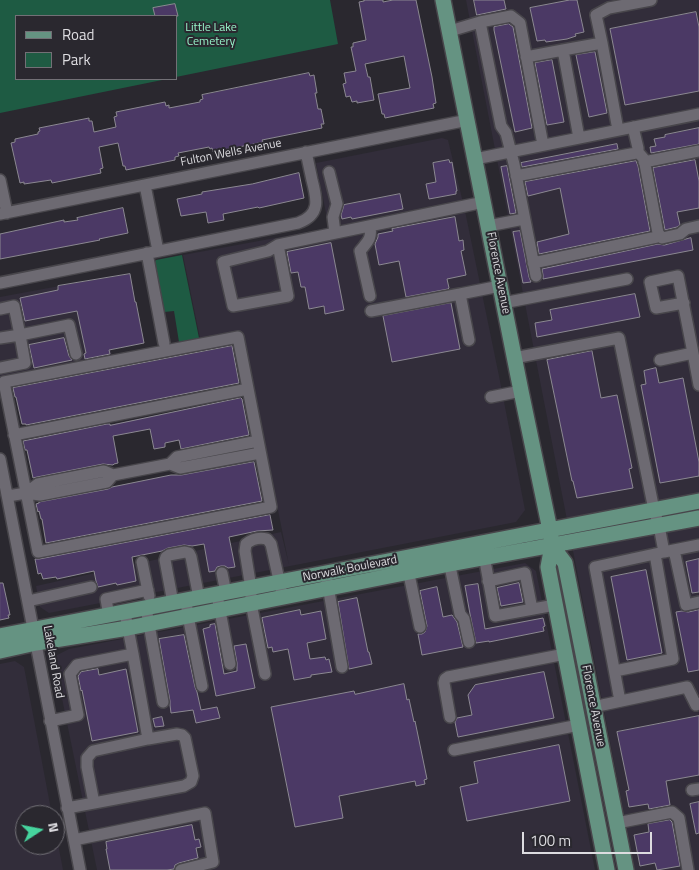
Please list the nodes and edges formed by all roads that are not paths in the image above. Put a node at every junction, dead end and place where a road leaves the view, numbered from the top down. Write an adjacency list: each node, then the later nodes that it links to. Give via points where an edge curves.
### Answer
1 (443, 0): 4 (main road, Florence Avenue)
2 (652, 0): 5 (street, via 609,8 596,15)
3 (480, 22): 4 (street); 7 (street, via 511,16 520,24); 16 (street, via 501,126)
4 (450, 31): 9 (main road, Florence Avenue)
5 (602, 43): 6 (street); 11 (street)
6 (562, 50): 7 (street); 12 (street)
7 (526, 57): 13 (street)
8 (699, 114): 10 (street)
9 (468, 120): 15 (street, Fulton Wells Avenue); 18 (main road, Florence Avenue)
10 (633, 127): 11 (street); 17 (street)
11 (618, 130): 12 (street)
12 (579, 138): 13 (street)
13 (543, 145): 16 (street)
14 (699, 151): 19 (street)
15 (306, 152): 23 (street, Fulton Wells Avenue); 33 (street, via 317,199 316,208 305,220)
16 (510, 152): 18 (street); 21 (street)
17 (638, 152): 19 (street); 21 (street)
18 (475, 160): 24 (main road, Florence Avenue)
19 (644, 162): 31 (street)
20 (329, 172): 30 (street, via 337,204 333,217)
21 (516, 176): 26 (street)
22 (0, 180): 25 (street)
23 (145, 185): 25 (street, Fulton Wells Avenue); 33 (street)
24 (484, 202): 27 (street); 28 (main road, Florence Avenue)
25 (4, 213)
26 (524, 219): 28 (street); 34 (street)
27 (370, 226): 30 (street); 40 (street, via 371,235 360,251)
28 (488, 226): 38 (main road, Florence Avenue)
29 (699, 226): 31 (street, via 662,238)
30 (335, 233): 32 (street)
31 (658, 233): 34 (street, via 653,239)
32 (278, 245): 32 (street, via 268,251 223,262 233,306 288,296)
33 (152, 252): 37 (street); 48 (street)
34 (533, 263): 35 (street)
35 (536, 276)
36 (627, 279): 41 (street)
37 (0, 283)
38 (500, 286): 39 (street); 41 (main road, Florence Avenue)
39 (460, 294): 44 (street); 47 (street)
40 (370, 296)
41 (504, 303): 51 (main road, Florence Avenue)
42 (684, 303): 49 (street)
43 (0, 309): 45 (street, via 14,306)
44 (371, 311)
45 (20, 335): 46 (street); 50 (street, via 69,325); 53 (street, via 25,364)
46 (0, 338)
47 (469, 340)
48 (164, 342)
49 (692, 353): 52 (street); 54 (street)
50 (76, 354)
51 (514, 358): 56 (main road, Florence Avenue); 64 (street, via 619,338)
52 (660, 360)
53 (0, 368)
54 (699, 385)
55 (248, 389): 58 (street); 58 (street, via 238,337 13,380 4,382); 59 (street)
56 (521, 391): 57 (street); 67 (main road, Florence Avenue)
57 (491, 397)
58 (14, 435): 61 (street)
59 (259, 447): 61 (street, via 177,457 170,464 114,475 107,482 40,495); 61 (street, via 271,506 38,552)
60 (0, 459): 62 (street, Lakeland Road)
61 (26, 493): 62 (street)
62 (8, 496): 84 (street, Lakeland Road)
63 (699, 501): 64 (main road, Norwalk Boulevard)
64 (654, 510): 66 (street); 67 (main road, Norwalk Boulevard)
65 (699, 518): 66 (main road, Norwalk Boulevard)
66 (659, 526): 69 (main road, Norwalk Boulevard); 71 (street)
67 (550, 530): 69 (main road, Florence Avenue); 70 (main road, Norwalk Boulevard)
68 (699, 545): 71 (street)
69 (552, 546): 70 (main road, Norwalk Boulevard); 87 (main road, Florence Avenue, via 548,567); 107 (main road, Florence Avenue, via 564,563)
70 (483, 551): 72 (main road, Norwalk Boulevard); 77 (street)
71 (664, 552): 85 (street, via 686,605); 101 (street, via 673,660); 101 (street, via 595,567)
72 (448, 557): 74 (main road, Norwalk Boulevard); 95 (street)
73 (142, 562): 79 (street)
74 (407, 565): 76 (main road, Norwalk Boulevard); 92 (street)
75 (222, 573): 83 (street)
76 (327, 581): 80 (main road, Norwalk Boulevard); 100 (street)
77 (488, 582): 88 (street, via 495,616); 88 (street, via 525,573)
78 (91, 588): 84 (street)
79 (148, 590): 81 (street); 89 (street)
80 (281, 590): 82 (main road, Norwalk Boulevard); 82 (street, via 268,539 251,540 245,551)
81 (124, 595): 90 (street, via 106,599); 91 (street)
82 (251, 596): 83 (main road, Norwalk Boulevard); 102 (street)
83 (221, 599): 86 (main road, Norwalk Boulevard); 86 (main road, Norwalk Boulevard); 99 (street)
84 (28, 601): 94 (street, Lakeland Road)
85 (699, 602)
86 (187, 604): 89 (main road, Norwalk Boulevard); 103 (street)
87 (555, 605): 88 (street); 98 (main road, Florence Avenue)
88 (532, 609)
89 (149, 613): 91 (main road, Norwalk Boulevard); 105 (street)
90 (109, 616): 91 (main road, Norwalk Boulevard); 94 (main road, Norwalk Boulevard)
91 (127, 618): 94 (main road, Norwalk Boulevard); 97 (street)
92 (420, 627)
93 (0, 636): 94 (main road, Norwalk Boulevard)
94 (35, 636): 96 (main road, Norwalk Boulevard); 109 (street, Lakeland Road)
95 (469, 642)
96 (0, 651)
97 (133, 654): 109 (street, via 77,664 70,674 78,715); 111 (street)
98 (565, 654): 108 (street, via 448,677 444,683); 110 (main road, Florence Avenue)
99 (230, 664)
100 (342, 667)
101 (615, 671): 104 (street)
102 (265, 674)
103 (202, 686)
104 (620, 701): 106 (street, via 687,687 696,705); 107 (street)
105 (163, 702)
106 (699, 704)
107 (593, 707): 115 (main road, Florence Avenue)
108 (450, 718)
109 (50, 721): 114 (street, Lakeland Road)
110 (579, 725): 112 (street); 119 (main road, Florence Avenue)
111 (148, 739): 113 (street, via 92,751 87,758 87,767); 113 (street, via 182,735 193,776 191,782)
112 (454, 750)
113 (94, 803): 114 (street)
114 (67, 808): 116 (street, Lakeland Road)
115 (617, 823): 120 (main road, Florence Avenue); 121 (street, via 672,812 679,818)
116 (74, 840): 117 (street, Lakeland Road); 118 (street, via 205,813 213,862)
117 (80, 870)
118 (181, 870)
119 (607, 870)
120 (626, 870)
121 (687, 870)

